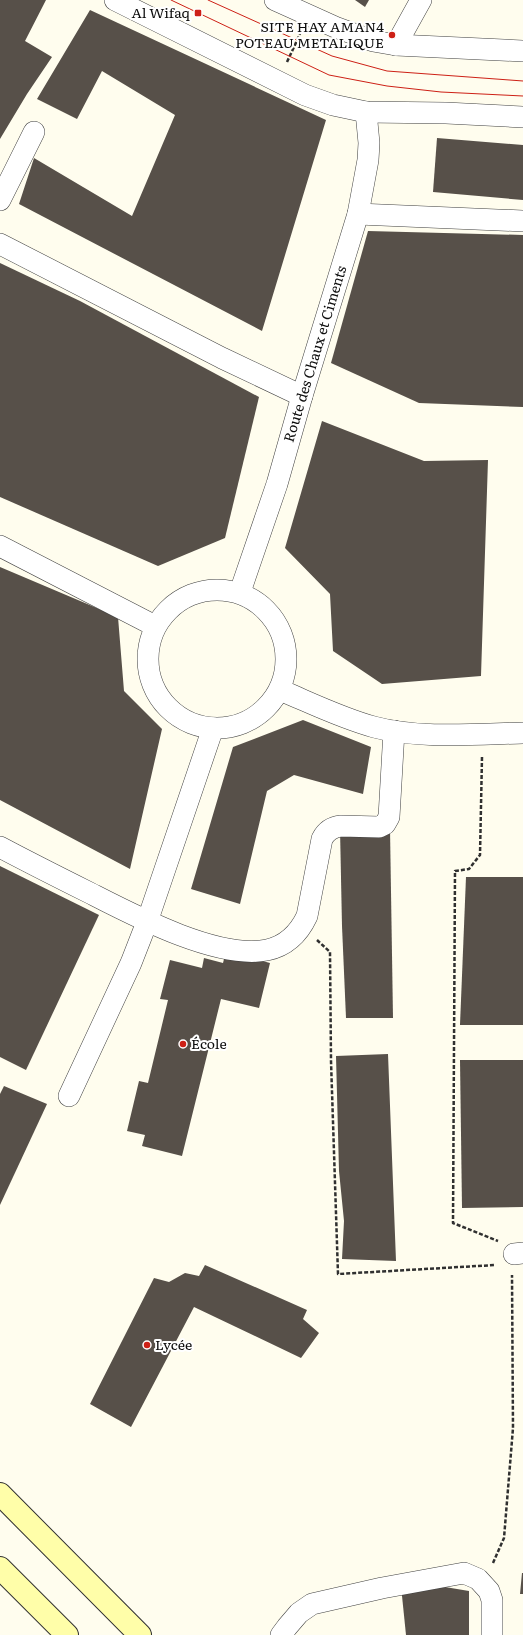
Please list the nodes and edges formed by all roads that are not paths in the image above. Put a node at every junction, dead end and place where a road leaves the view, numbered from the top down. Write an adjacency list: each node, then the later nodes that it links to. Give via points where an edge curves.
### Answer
1 (115, 0): 6 (street, via 305,95 333,105)
2 (275, 0): 4 (street, via 360,37)
3 (421, 0): 4 (street)
4 (396, 45): 5 (street)
5 (523, 51)
6 (366, 112): 7 (street); 10 (street, Route des Chaux et Ciments, via 368,160)
7 (523, 117)
8 (34, 132): 9 (street)
9 (0, 200)
10 (358, 214): 11 (street); 13 (street, Route des Chaux et Ciments)
11 (523, 221)
12 (0, 244): 13 (street, via 222,358)
13 (302, 396): 15 (street, Route des Chaux et Ciments, via 277,484)
14 (0, 546): 16 (street)
15 (240, 592): 16 (street, via 215,589 191,593 170,606); 17 (street, via 260,604 271,616 285,643 287,667)
16 (155, 626): 18 (street, via 148,648 148,671 156,693 171,711 190,723)
17 (280, 690): 18 (street, via 263,711 246,722); 19 (street, via 352,720)
18 (213, 728): 22 (street)
19 (394, 731): 20 (street, via 419,734); 22 (street, via 389,817 385,824 379,827 336,827 324,835 310,903 302,926 296,934 278,947 252,951 210,944)
20 (523, 733)
21 (0, 847): 22 (street)
22 (147, 922): 23 (street, via 131,963)
23 (69, 1096)
24 (0, 1494): 27 (street)
25 (0, 1568): 26 (street)
26 (67, 1635)
27 (140, 1635)
28 (281, 1635): 29 (street, via 299,1613 312,1604 464,1573 484,1584 492,1600)
29 (492, 1635)

